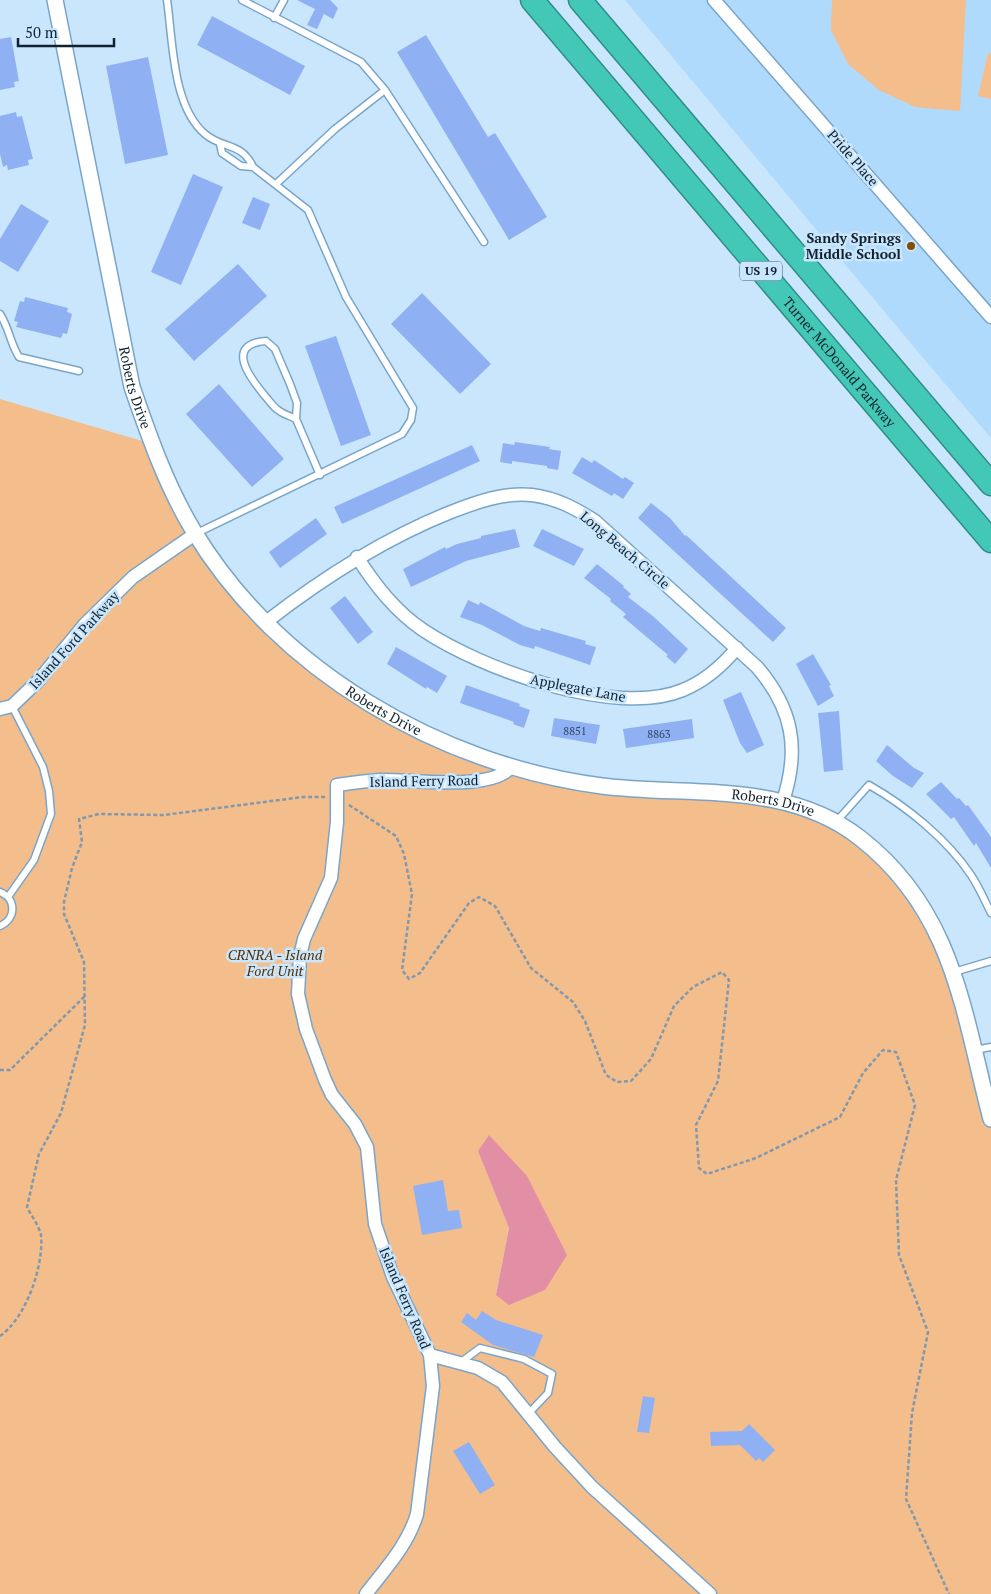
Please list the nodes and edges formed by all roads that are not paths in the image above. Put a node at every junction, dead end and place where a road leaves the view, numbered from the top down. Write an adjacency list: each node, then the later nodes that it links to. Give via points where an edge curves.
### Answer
1 (54, 0): 20 (street, Roberts Drive, via 132,387 152,446)
2 (167, 0): 10 (lane, via 180,91 187,113 204,134)
3 (242, 0): 8 (lane)
4 (284, 0): 8 (lane)
5 (532, 0): 21 (highway, Turner McDonald Parkway / US 19)
6 (580, 0): 19 (highway, US 19)
7 (714, 0): 14 (street, Pride Place)
8 (274, 18): 9 (lane, via 361,62)
9 (384, 90): 12 (lane, via 335,129); 13 (lane)
10 (220, 144): 11 (lane, via 230,144 248,156); 11 (lane, via 222,153 242,166)
11 (253, 167): 12 (lane)
12 (276, 184): 18 (lane, via 308,210 346,297 412,408 412,420 402,434)
13 (484, 242)
14 (990, 313)
15 (0, 314): 16 (lane, via 10,330 13,347 19,357)
16 (79, 371)
17 (296, 419): 17 (lane, via 278,410 250,378 242,361 244,351 254,342 266,341 275,349 296,403); 18 (lane)
18 (320, 475): 20 (lane)
19 (991, 484)
20 (195, 534): 23 (street, Roberts Drive); 25 (street, Island Ford Parkway, via 133,577 85,624 38,681)
21 (991, 541)
22 (357, 557): 23 (street, Long Beach Circle, via 310,587); 24 (street, Applegate Lane, via 386,597 424,630 490,664 561,688 627,699 663,697 704,679); 24 (street, Long Beach Circle, via 419,525 484,500 515,494 548,498 572,506 595,520)
23 (266, 622): 26 (street, Roberts Drive, via 317,667 377,708 442,741)
24 (737, 648): 27 (street, Long Beach Circle, via 770,681 788,718 793,760)
25 (6, 708): 30 (lane, via 42,767 51,814 34,860)
26 (512, 766): 27 (street, Roberts Drive, via 601,786 739,793); 38 (street, Island Ferry Road, via 499,776 479,782 378,780 337,785 330,878 300,956 298,994 306,1029 332,1095 355,1124 367,1147 375,1224 393,1276)
27 (783, 801): 28 (street, Roberts Drive)
28 (835, 823): 31 (lane, via 869,785 900,803 936,836 971,875); 34 (street, Roberts Drive, via 859,837 895,870 924,909)
29 (0, 892): 30 (lane)
30 (8, 897): 32 (lane, via 12,902 12,914)
31 (991, 913)
32 (0, 926)
33 (991, 961): 34 (lane)
34 (954, 972): 36 (street, Roberts Drive)
35 (991, 1047): 36 (lane)
36 (973, 1050): 37 (street, Roberts Drive)
37 (991, 1119)
38 (430, 1355): 39 (street, Island Ferry Road); 41 (street, Island Ferry Road, via 433,1386 417,1514 406,1541)
39 (461, 1362): 40 (street, Island Ferry Road, via 502,1382); 40 (lane, via 480,1348 496,1350 524,1359 552,1374 548,1393)
40 (528, 1414): 42 (street, Island Ferry Road, via 592,1487)
41 (366, 1594)
42 (710, 1594)

